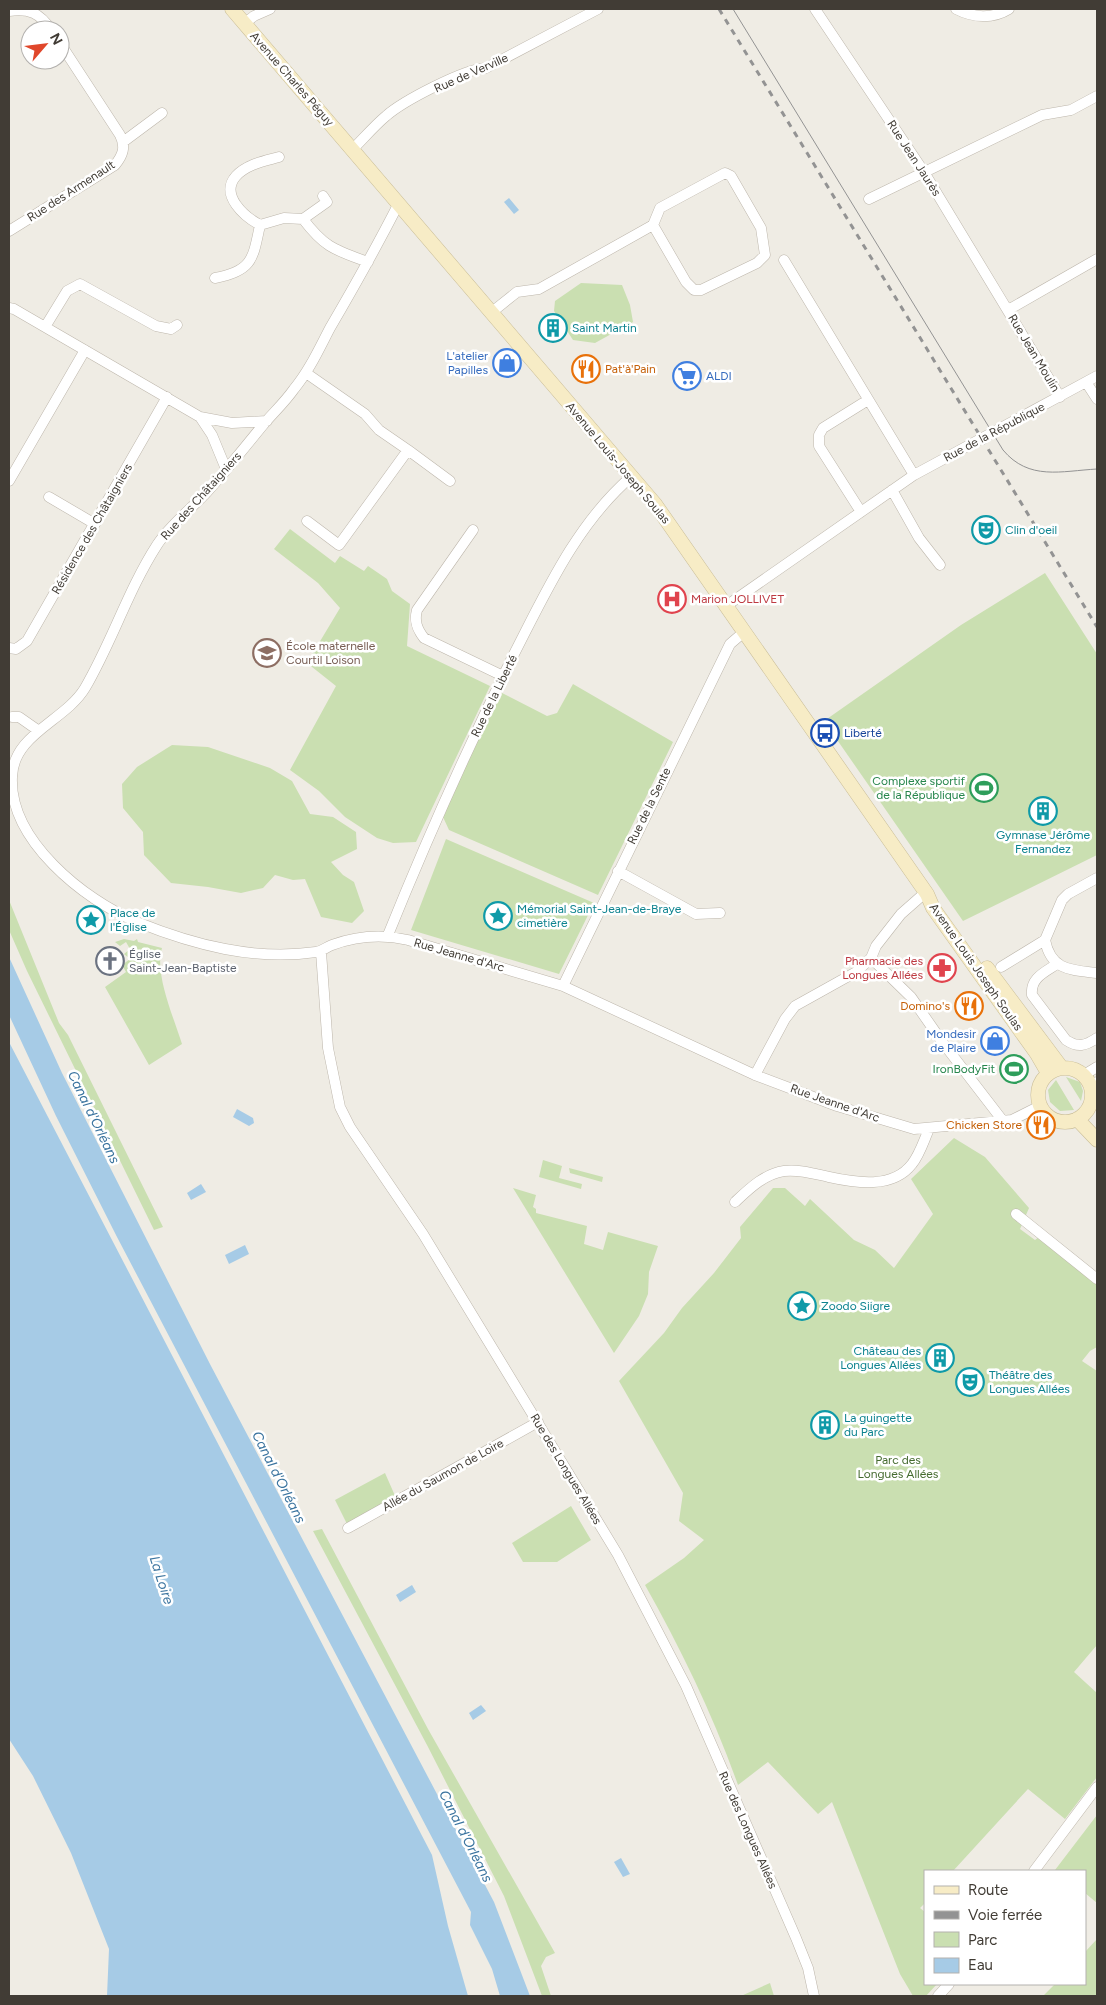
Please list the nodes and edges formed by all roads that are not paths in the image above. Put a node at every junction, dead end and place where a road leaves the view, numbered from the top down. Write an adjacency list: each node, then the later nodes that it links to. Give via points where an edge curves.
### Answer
1 (232, 9): 9 (main road, Avenue Charles Péguy)
2 (270, 9): 9 (street)
3 (597, 9): 14 (street, Rue de Verville, via 486,68 475,69 436,85 386,115)
4 (815, 9): 16 (street, Rue Jean Jaurès)
5 (956, 9): 6 (street, via 968,15 987,16)
6 (1010, 9)
7 (9, 11): 8 (street, via 22,9 34,12)
8 (44, 20)
9 (244, 24): 14 (main road, Avenue Charles Péguy)
10 (70, 60): 13 (street)
11 (1097, 96): 16 (street, via 1071,110 1042,114)
12 (162, 113): 13 (street)
13 (123, 142): 23 (street, Rue des Armenault, via 122,156 115,165)
14 (353, 149): 19 (main road, Avenue Louis-Joseph Soulas)
15 (279, 157): 21 (street, via 246,168 232,183 236,205)
16 (924, 172): 18 (street); 29 (street, Rue Jean Jaurès)
17 (323, 196): 20 (street, via 327,202)
18 (869, 199)
19 (399, 203): 26 (street, Rue des Châtaigniers); 30 (main road, Avenue Louis-Joseph Soulas)
20 (304, 219): 21 (street, via 284,218); 26 (street, via 319,240 332,249)
21 (260, 225): 27 (street, via 252,260 233,275)
22 (652, 225): 22 (street, via 660,208 725,173 731,176 761,228 766,255 758,263 701,290 694,290); 30 (street, via 539,289 517,292)
23 (9, 231)
24 (1097, 259): 29 (street)
25 (784, 260): 40 (street)
26 (368, 262): 34 (street, Rue des Châtaigniers)
27 (215, 278)
28 (9, 308): 32 (street)
29 (1008, 310): 37 (street, Rue Jean Moulin)
30 (492, 312): 46 (main road, Avenue Louis-Joseph Soulas)
31 (177, 325): 32 (street, via 171,329 156,326 80,284 67,291)
32 (45, 327): 33 (street)
33 (85, 350): 38 (street); 47 (street)
34 (306, 373): 42 (street, Rue des Châtaigniers); 43 (street, via 365,414 379,430)
35 (1097, 376): 36 (street, Rue de la République)
36 (1086, 382): 37 (street, Rue de la République); 39 (street)
37 (1060, 396): 45 (street, Rue de la République)
38 (167, 397): 41 (street); 53 (street, Résidence des Châtaigniers)
39 (1097, 399)
40 (868, 400): 45 (street); 51 (street, via 822,428 819,435 819,446)
41 (200, 417): 42 (street, via 232,423); 44 (street, via 212,435)
42 (267, 421): 44 (street, Rue des Châtaigniers)
43 (408, 450): 48 (street); 52 (street, via 339,545)
44 (226, 469): 61 (street, Rue des Châtaigniers, via 158,543 84,690 62,714)
45 (914, 475): 49 (street, Rue de la République)
46 (632, 476): 56 (main road, Avenue Louis-Joseph Soulas); 59 (street, Rue de la Liberté, via 596,516 557,569)
47 (10, 477)
48 (450, 481)
49 (892, 490): 51 (street, Rue de la République); 55 (street, via 918,538)
50 (49, 496): 53 (street)
51 (861, 512): 56 (street, Rue de la République)
52 (307, 521)
53 (95, 524): 58 (street, Résidence des Châtaigniers, via 28,642 22,647)
54 (473, 530): 59 (street, via 417,610 415,621 424,638)
55 (940, 565)
56 (726, 606): 57 (main road, Avenue Louis-Joseph Soulas)
57 (744, 632): 63 (street, Rue de la Sente, via 730,644); 65 (main road, Avenue Louis-Joseph Soulas)
58 (9, 648)
59 (503, 676): 67 (street, Rue de la Liberté, via 430,829)
60 (12, 716): 61 (street, via 19,717)
61 (39, 731): 62 (street, Rue des Châtaigniers, via 18,753 14,762 12,792)
62 (20, 816): 69 (street, Rue Jeanne d'Arc, via 64,877 128,918 209,946 259,955)
63 (618, 871): 66 (street, via 696,914); 74 (street, Rue de la Sente)
64 (1097, 878): 68 (street, via 1062,900)
65 (926, 893): 70 (street, via 902,914 876,946); 76 (main road, Avenue Louis Joseph Soulas, via 938,902); 78 (main road, Avenue Louis Joseph Soulas, via 933,908)
66 (720, 912)
67 (388, 935): 69 (street, Rue Jeanne d'Arc, via 330,946); 74 (street, Rue Jeanne d'Arc)
68 (1045, 940): 71 (street, via 1050,956); 72 (street)
69 (321, 952): 90 (street, Rue des Longues Allées, via 328,1048 340,1107 350,1127 420,1229)
70 (871, 958): 79 (street, via 856,972 794,1006); 83 (street, via 910,997)
71 (1058, 964): 73 (street, via 1066,969); 75 (street, via 1036,978 1031,988 1032,995 1073,1045 1087,1044)
72 (1001, 967)
73 (1097, 973)
74 (563, 986): 79 (street, Rue Jeanne d'Arc)
75 (1097, 1038)
76 (1061, 1067): 78 (main road); 80 (main road, via 1073,1068)
77 (1097, 1067): 80 (street)
78 (1048, 1073): 81 (main road, via 1038,1086)
79 (755, 1075): 84 (street, Rue Jeanne d'Arc, via 836,1106)
80 (1091, 1081): 82 (main road, via 1092,1100)
81 (1040, 1106): 82 (main road, via 1056,1121); 83 (street, via 1020,1117)
82 (1083, 1114): 85 (main road); 86 (main road)
83 (1003, 1121): 84 (street)
84 (924, 1129): 87 (street, via 912,1164 890,1178 877,1182 850,1182 805,1171 783,1171 764,1178)
85 (1097, 1129)
86 (1097, 1140)
87 (735, 1202)
88 (1016, 1214): 89 (street)
89 (1097, 1280)
90 (538, 1422): 91 (street, Allée du Saumon de Loire); 95 (street, Rue des Longues Allées, via 618,1555 686,1686 796,1938 808,1968)
91 (348, 1528)
92 (1097, 1787): 93 (street)
93 (1035, 1870)
94 (948, 1985): 96 (street)
95 (814, 1996)
96 (938, 1996)

